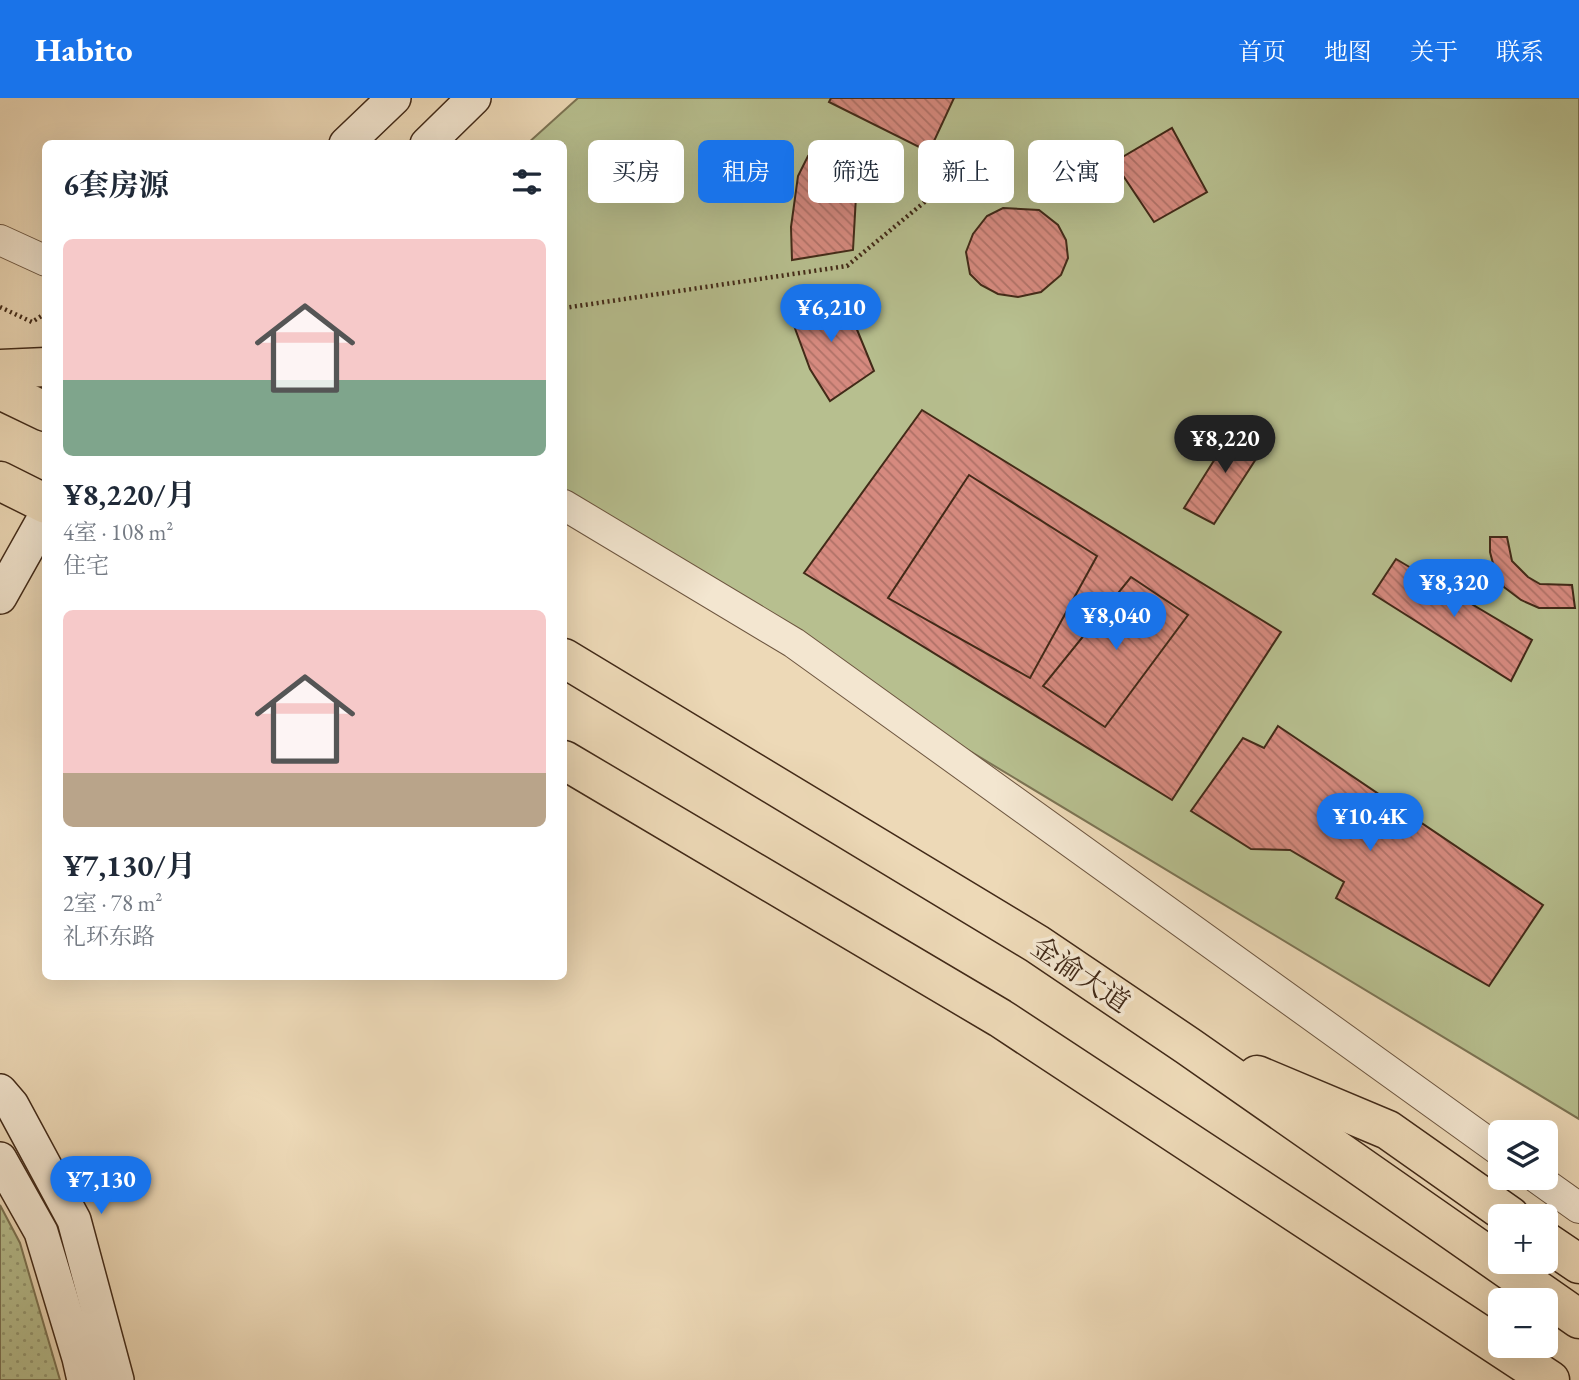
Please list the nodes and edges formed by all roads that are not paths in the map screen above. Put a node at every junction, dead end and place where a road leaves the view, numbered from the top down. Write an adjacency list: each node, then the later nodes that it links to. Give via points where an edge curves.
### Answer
1 (394, 98): 3 (main road)
2 (474, 98): 4 (main road)
3 (359, 122)
4 (431, 140)
5 (0, 240): 6 (street)
6 (42, 259)
7 (42, 367): 8 (highway)
8 (0, 369)
9 (0, 390): 10 (highway)
10 (42, 410)
11 (0, 481): 12 (highway)
12 (42, 502)
13 (567, 507): 20 (street, via 794,643)
14 (42, 522): 15 (main road)
15 (0, 597)
16 (567, 660): 18 (highway, 金渝大道, via 1037,944)
17 (567, 762): 30 (highway, via 1000,1018)
18 (1188, 1046): 23 (highway, via 1388,1130); 27 (highway, 金渝大道)
19 (0, 1091): 29 (main road, via 74,1220)
20 (1488, 1142)
21 (0, 1159): 28 (main road, via 41,1232)
22 (1554, 1190): 24 (street)
23 (1493, 1204)
24 (1579, 1208)
25 (1558, 1250): 26 (highway)
26 (1579, 1264)
27 (1579, 1319)
28 (83, 1380)
29 (117, 1380)
30 (1550, 1380)

